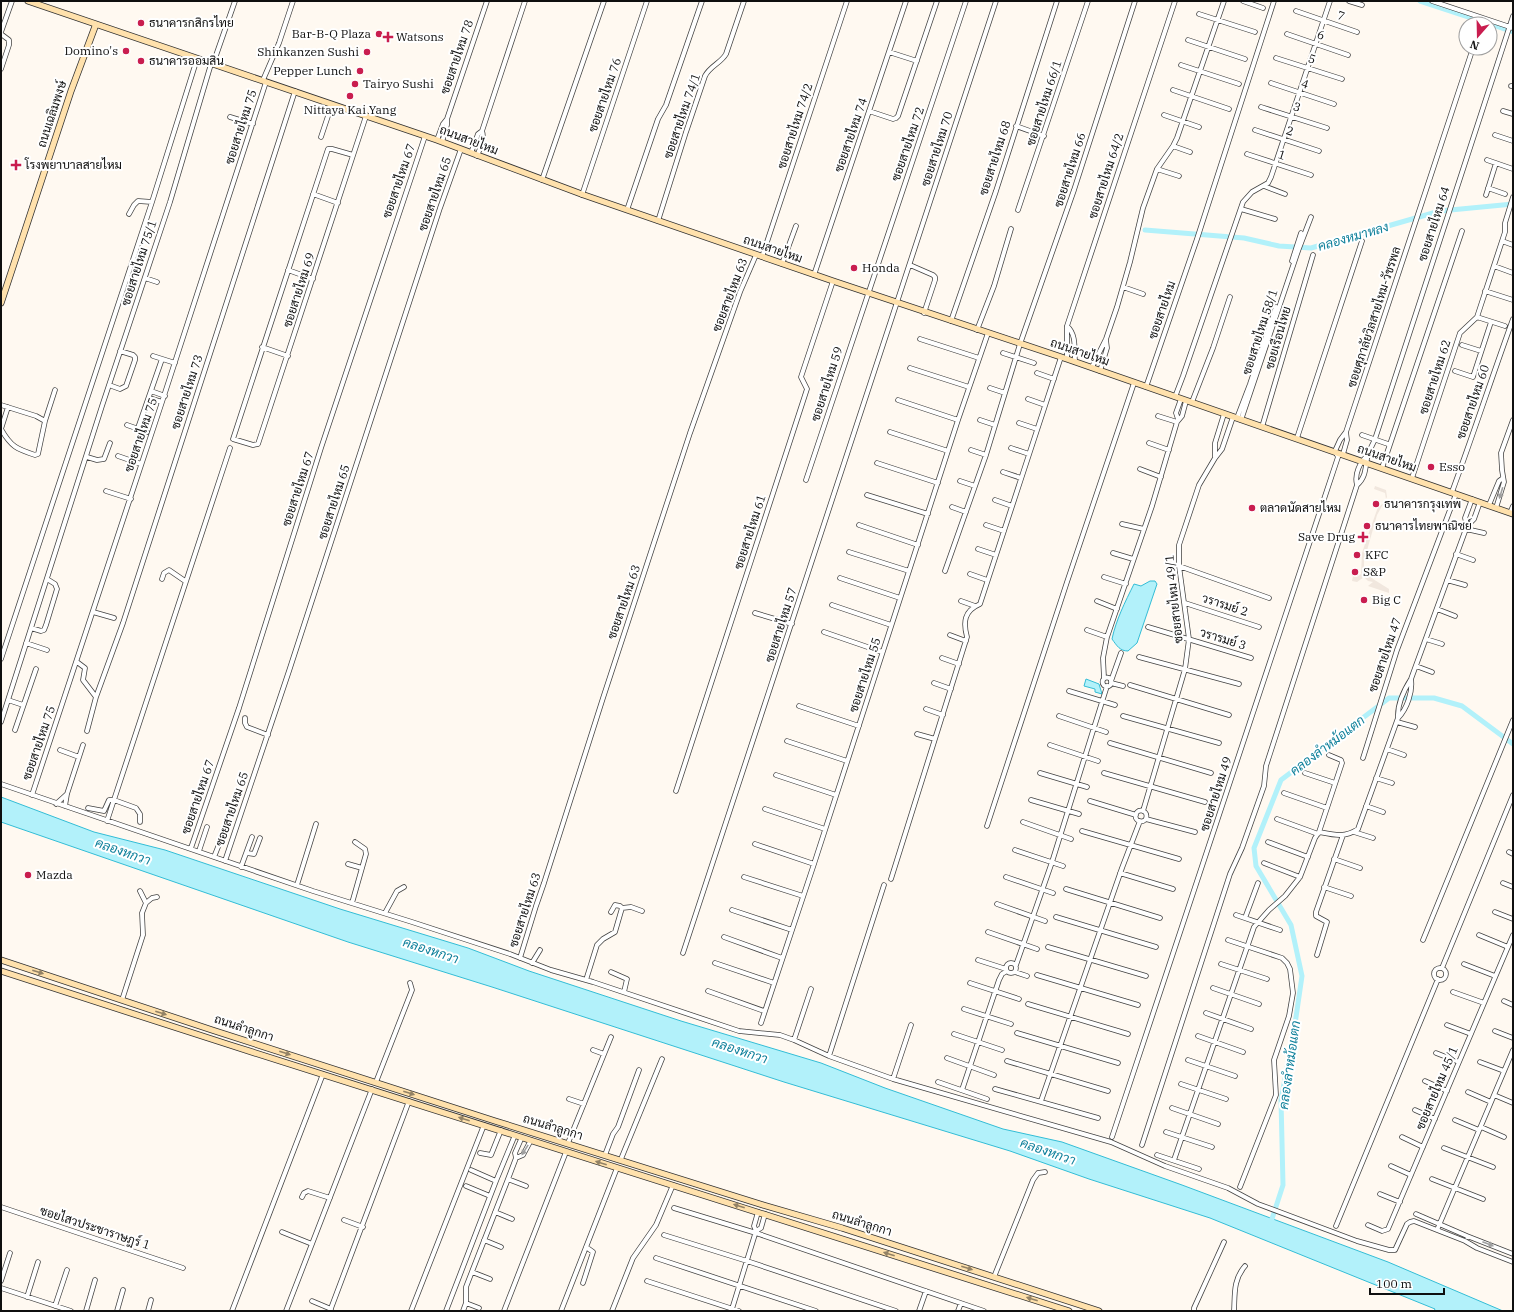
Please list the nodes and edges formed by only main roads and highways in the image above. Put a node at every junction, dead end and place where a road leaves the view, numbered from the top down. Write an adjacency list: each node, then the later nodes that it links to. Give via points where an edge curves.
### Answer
1 (28, 1): 2 (main road, ถนนสายไหม)
2 (96, 24): 3 (main road, ถนนเฉลิมพงษ์, via 71,91); 4 (main road, ถนนสายไหม, via 440,141 582,195 833,282 1092,367)
3 (1, 303)
4 (1511, 513)
5 (1, 960): 7 (main road, ถนนลำลูกกา, one-way to 7, via 212,1030)
6 (1, 971): 8 (main road, ถนนลำลูกกา, one-way to 6)
7 (929, 1256): 8 (main road); 10 (main road, ถนนลำลูกกา, one-way to 10)
8 (926, 1266): 9 (main road, ถนนลำลูกกา, one-way to 8)
9 (1069, 1311)
10 (1099, 1311)

